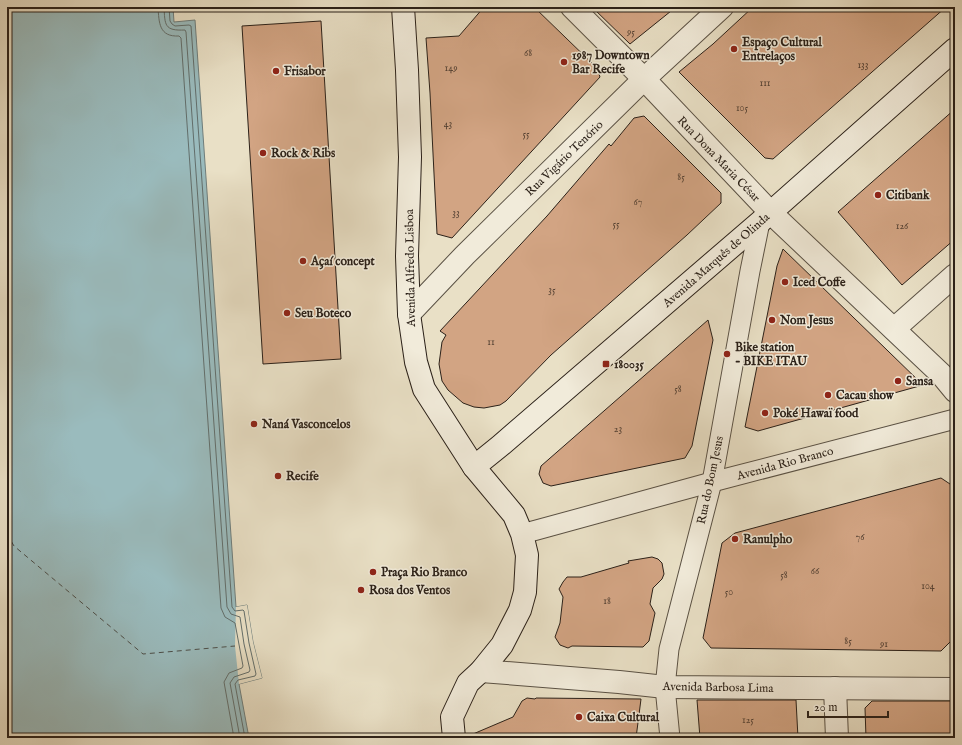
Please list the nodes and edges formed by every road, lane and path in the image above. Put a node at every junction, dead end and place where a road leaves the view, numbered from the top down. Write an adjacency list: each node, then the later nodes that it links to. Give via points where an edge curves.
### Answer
1 (403, 7): 8 (street, Avenida Alfredo Lisboa, via 410,157 407,256)
2 (572, 7): 5 (street, Rua Dona Maria César)
3 (722, 7): 5 (street, Rua Vigário Tenório)
4 (955, 49): 6 (street, Avenida Marquês de Olinda)
5 (644, 79): 6 (street, Rua Dona Maria César); 8 (street, Rua Vigário Tenório, via 465,255)
6 (765, 217): 9 (street, Rua Dona Maria César); 12 (street, Avenida Marquês de Olinda); 13 (street, Rua do Bom Jesus, via 750,271)
7 (955, 276): 9 (street)
8 (409, 314): 12 (street, Avenida Alfredo Lisboa, via 416,362 424,389)
9 (894, 329): 10 (street, Rua Dona Maria César)
10 (955, 391)
11 (955, 419): 13 (street, Avenida Rio Branco)
12 (474, 466): 14 (street, Avenida Alfredo Lisboa, via 514,516)
13 (712, 482): 14 (street, Avenida Rio Branco); 16 (street, Rua do Bom Jesus, via 669,649)
14 (522, 534): 15 (street, Avenida Alfredo Lisboa, via 527,555 525,592 520,610 502,645)
15 (481, 671): 16 (street, Avenida Barbosa Lima); 19 (street, Avenida Alfredo Lisboa, via 468,683 452,717)
16 (665, 687): 17 (street, Avenida Barbosa Lima); 20 (street, Rua do Bom Jesus)
17 (835, 688): 18 (street, Avenida Barbosa Lima); 21 (street)
18 (955, 689)
19 (454, 738)
20 (670, 738)
21 (837, 738)

